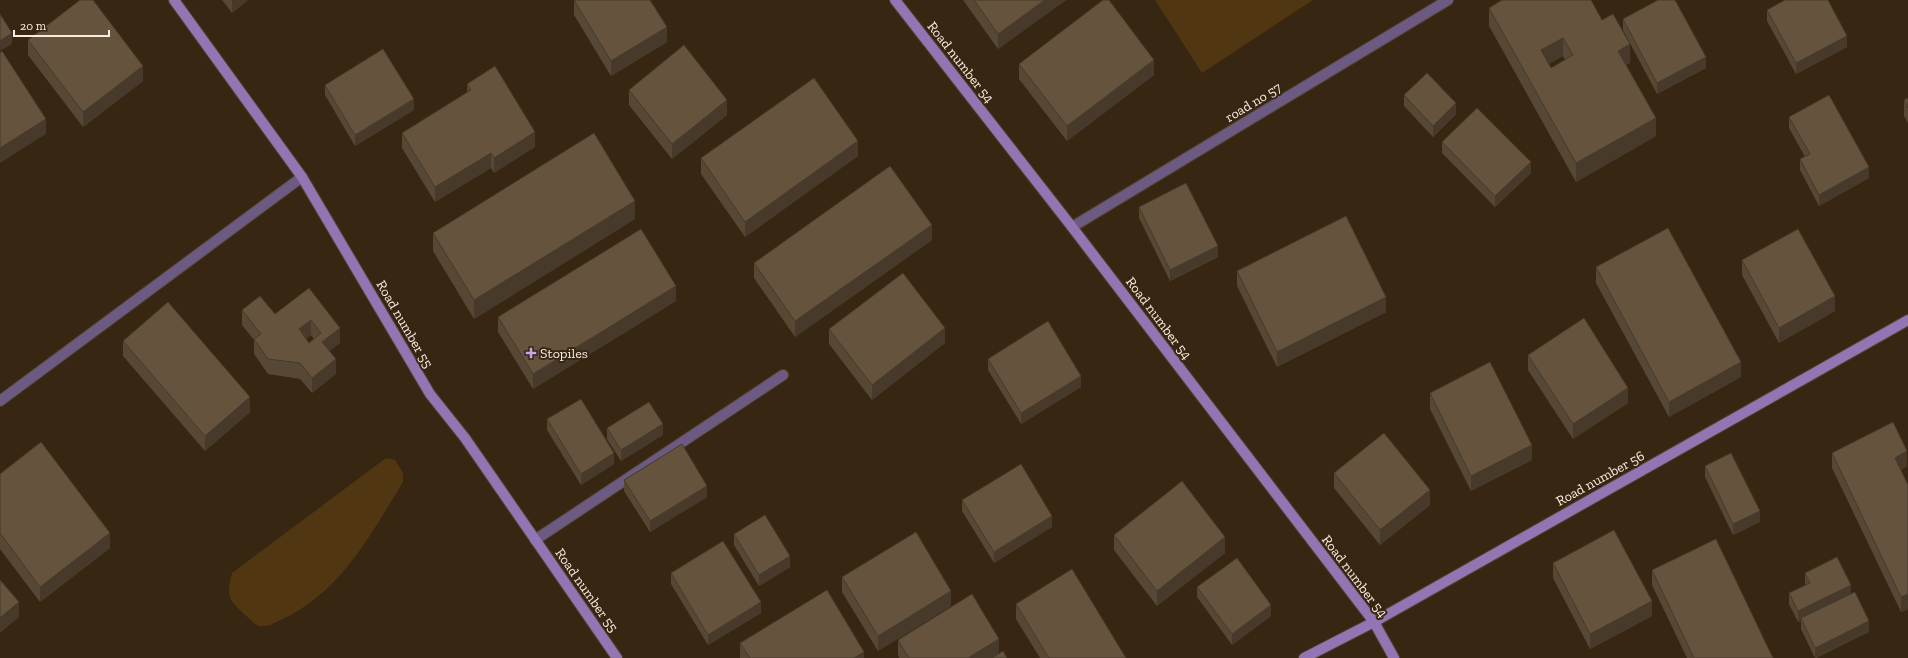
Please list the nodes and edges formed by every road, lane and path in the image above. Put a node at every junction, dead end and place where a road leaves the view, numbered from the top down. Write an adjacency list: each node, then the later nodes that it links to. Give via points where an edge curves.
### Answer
1 (174, 0): 4 (street, Road number 55)
2 (895, 0): 5 (street, Road number 54)
3 (1448, 0): 5 (street, road no 57)
4 (302, 177): 8 (street); 9 (street, Road number 55, via 430,394 465,438)
5 (1072, 227): 10 (street, Road number 54)
6 (1908, 320): 10 (street, Road number 56)
7 (783, 374): 9 (street)
8 (0, 401)
9 (535, 540): 11 (street, Road number 55)
10 (1374, 622): 12 (street, Road number 56); 13 (street, Road number 54)
11 (617, 658)
12 (1304, 658)
13 (1394, 658)

